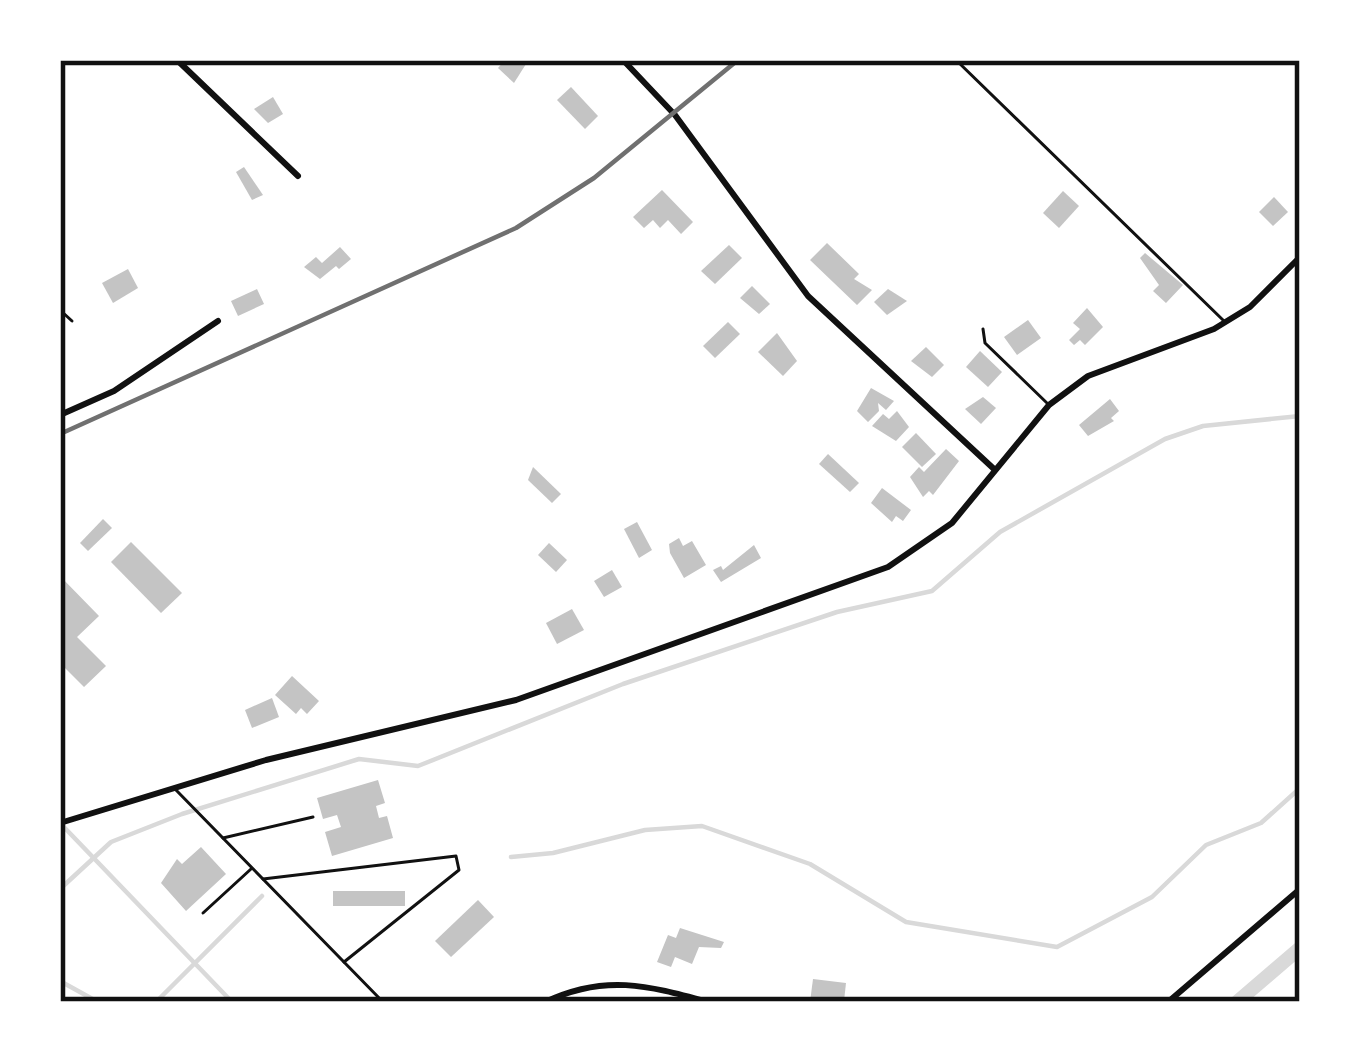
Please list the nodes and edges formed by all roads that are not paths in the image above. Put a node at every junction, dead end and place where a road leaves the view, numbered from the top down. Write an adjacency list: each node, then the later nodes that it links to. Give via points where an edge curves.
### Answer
1 (177, 60): 4 (street)
2 (623, 60): 13 (street, via 675,115 808,296)
3 (956, 60): 9 (lane)
4 (298, 176)
5 (1300, 257): 9 (street)
6 (60, 310): 7 (lane)
7 (73, 321)
8 (218, 321): 12 (street, via 114,391)
9 (1225, 322): 11 (street, via 1088,376)
10 (983, 329): 11 (lane, via 985,343)
11 (1049, 405): 13 (street)
12 (60, 416)
13 (995, 470): 14 (street, via 952,523 888,567 516,700)
14 (174, 788): 16 (street); 17 (lane)
15 (313, 817): 17 (lane)
16 (60, 824)
17 (223, 838): 18 (lane)
18 (252, 868): 19 (lane); 21 (lane)
19 (263, 879): 22 (lane); 22 (lane, via 456,856 459,870)
20 (1300, 890): 26 (street)
21 (203, 913)
22 (344, 962): 23 (lane)
23 (383, 1002)
24 (544, 1002): 25 (street, via 623,981)
25 (708, 1002)
26 (1168, 1002)

